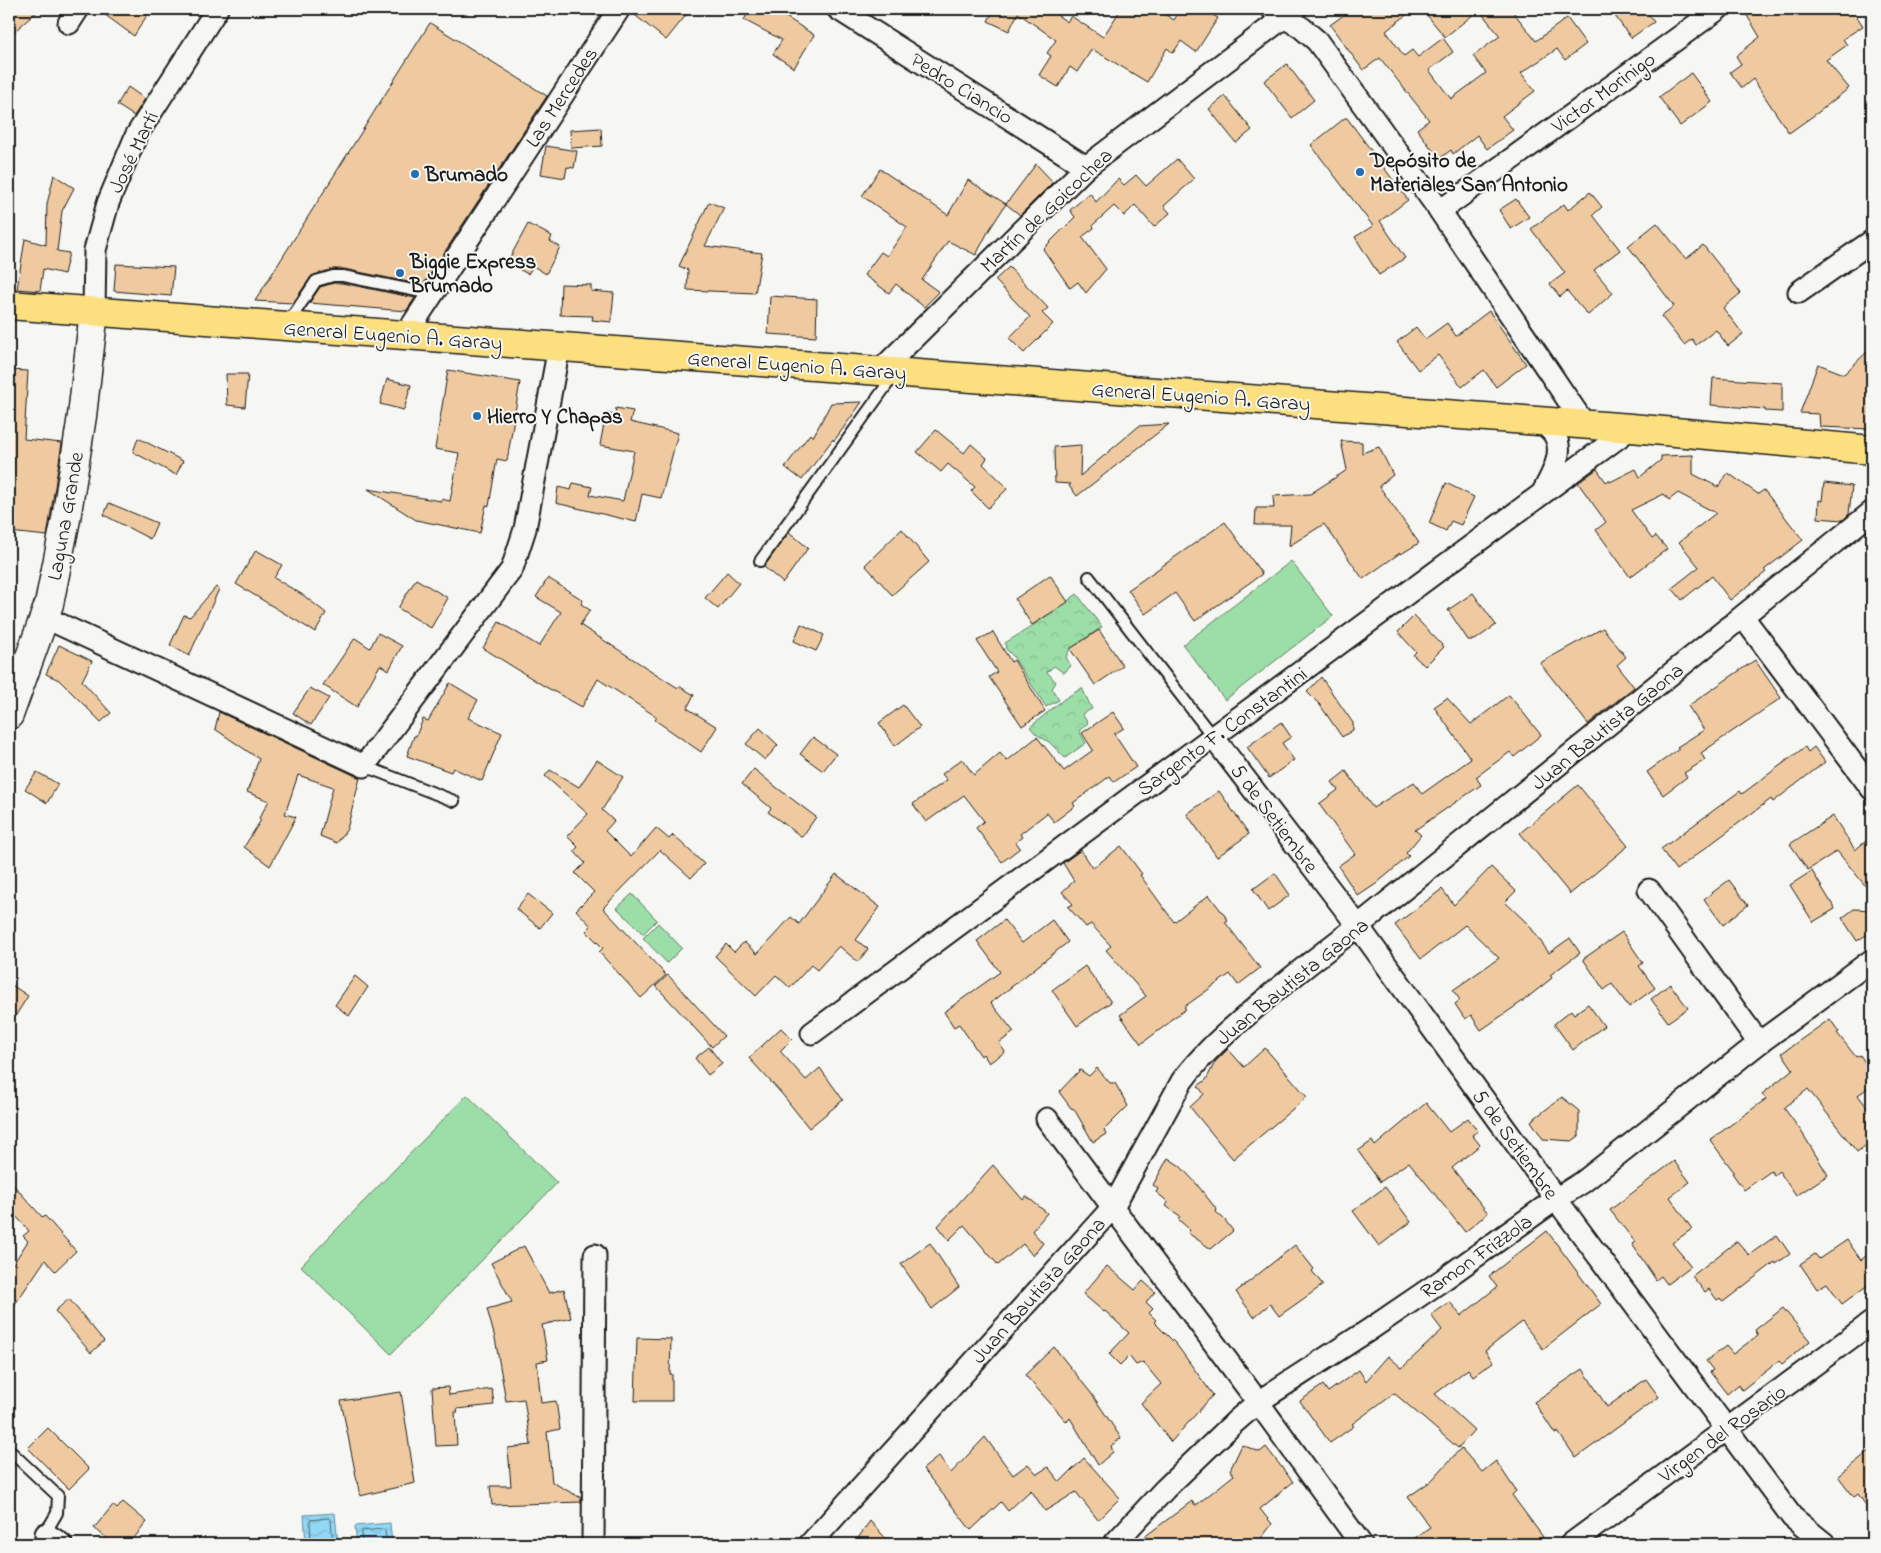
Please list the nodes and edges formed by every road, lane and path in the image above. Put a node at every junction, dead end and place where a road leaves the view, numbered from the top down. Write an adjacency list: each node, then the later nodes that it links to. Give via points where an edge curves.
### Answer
1 (217, 9): 12 (street, José Martí, via 136,136 108,203 95,250)
2 (619, 9): 10 (street, Las Mercedes)
3 (838, 9): 6 (street, Pedro Ciancio)
4 (1718, 9): 7 (street, Victor Morinigo)
5 (1284, 12): 6 (street, Martín de Goicochea); 7 (street, via 1317,41)
6 (1086, 167): 16 (street, Martín de Goicochea)
7 (1440, 211): 18 (street)
8 (1872, 241): 9 (street)
9 (1799, 292)
10 (432, 294): 13 (lane, via 343,276 323,278 316,281); 14 (street, Las Mercedes)
11 (9, 305): 12 (main road, General Eugenio A. Garay)
12 (94, 311): 13 (main road, General Eugenio A. Garay); 25 (main road, Laguna Grande, via 69,500)
13 (286, 326): 14 (main road, General Eugenio A. Garay)
14 (405, 336): 15 (main road, General Eugenio A. Garay)
15 (559, 347): 16 (main road, General Eugenio A. Garay); 30 (street, via 525,529 512,569)
16 (888, 372): 17 (main road, General Eugenio A. Garay); 23 (lane)
17 (1542, 421): 18 (main road, General Eugenio A. Garay); 21 (street, via 1555,435 1558,458)
18 (1585, 425): 19 (main road, General Eugenio A. Garay)
19 (1631, 428): 20 (main road, General Eugenio A. Garay); 21 (street, Sargento F. Constantini)
20 (1872, 450)
21 (1541, 495): 29 (street, Sargento F. Constantini)
22 (1872, 512): 26 (street, Juan Bautista Gaona)
23 (760, 561)
24 (1089, 577): 29 (lane)
25 (44, 617): 27 (main road, Laguna Grande); 30 (street)
26 (1743, 617): 31 (street); 34 (street, Juan Bautista Gaona)
27 (14, 684): 28 (main road, Laguna Grande)
28 (9, 716)
29 (1214, 737): 34 (street, 5 de Setiembre); 36 (street, Sargento F. Constantini)
30 (364, 766): 32 (lane)
31 (1872, 789)
32 (454, 801)
33 (1650, 890): 37 (street)
34 (1358, 926): 39 (street, 5 de Setiembre); 40 (street, Juan Bautista Gaona, via 1288,978 1196,1062 1182,1081)
35 (1872, 960): 37 (street, Ramon Frizzola)
36 (812, 1033)
37 (1759, 1043): 39 (street, Ramon Frizzola, via 1582,1182)
38 (1047, 1119): 40 (street)
39 (1556, 1198): 43 (street, Ramon Frizzola, via 1429,1290); 44 (street, 5 de Setiembre)
40 (1113, 1207): 43 (street); 48 (street, Juan Bautista Gaona)
41 (595, 1255): 47 (street)
42 (1872, 1322): 44 (street, Virgen del Rosario)
43 (1258, 1402): 49 (street, Ramon Frizzola, via 1165,1489); 50 (street)
44 (1727, 1430): 51 (street, Virgen del Rosario); 52 (street, 5 de Setiembre, via 1792,1517)
45 (9, 1450): 46 (lane, via 58,1496)
46 (49, 1541)
47 (593, 1544)
48 (810, 1544)
49 (1114, 1544)
50 (1361, 1544)
51 (1571, 1544)
52 (1824, 1544)

